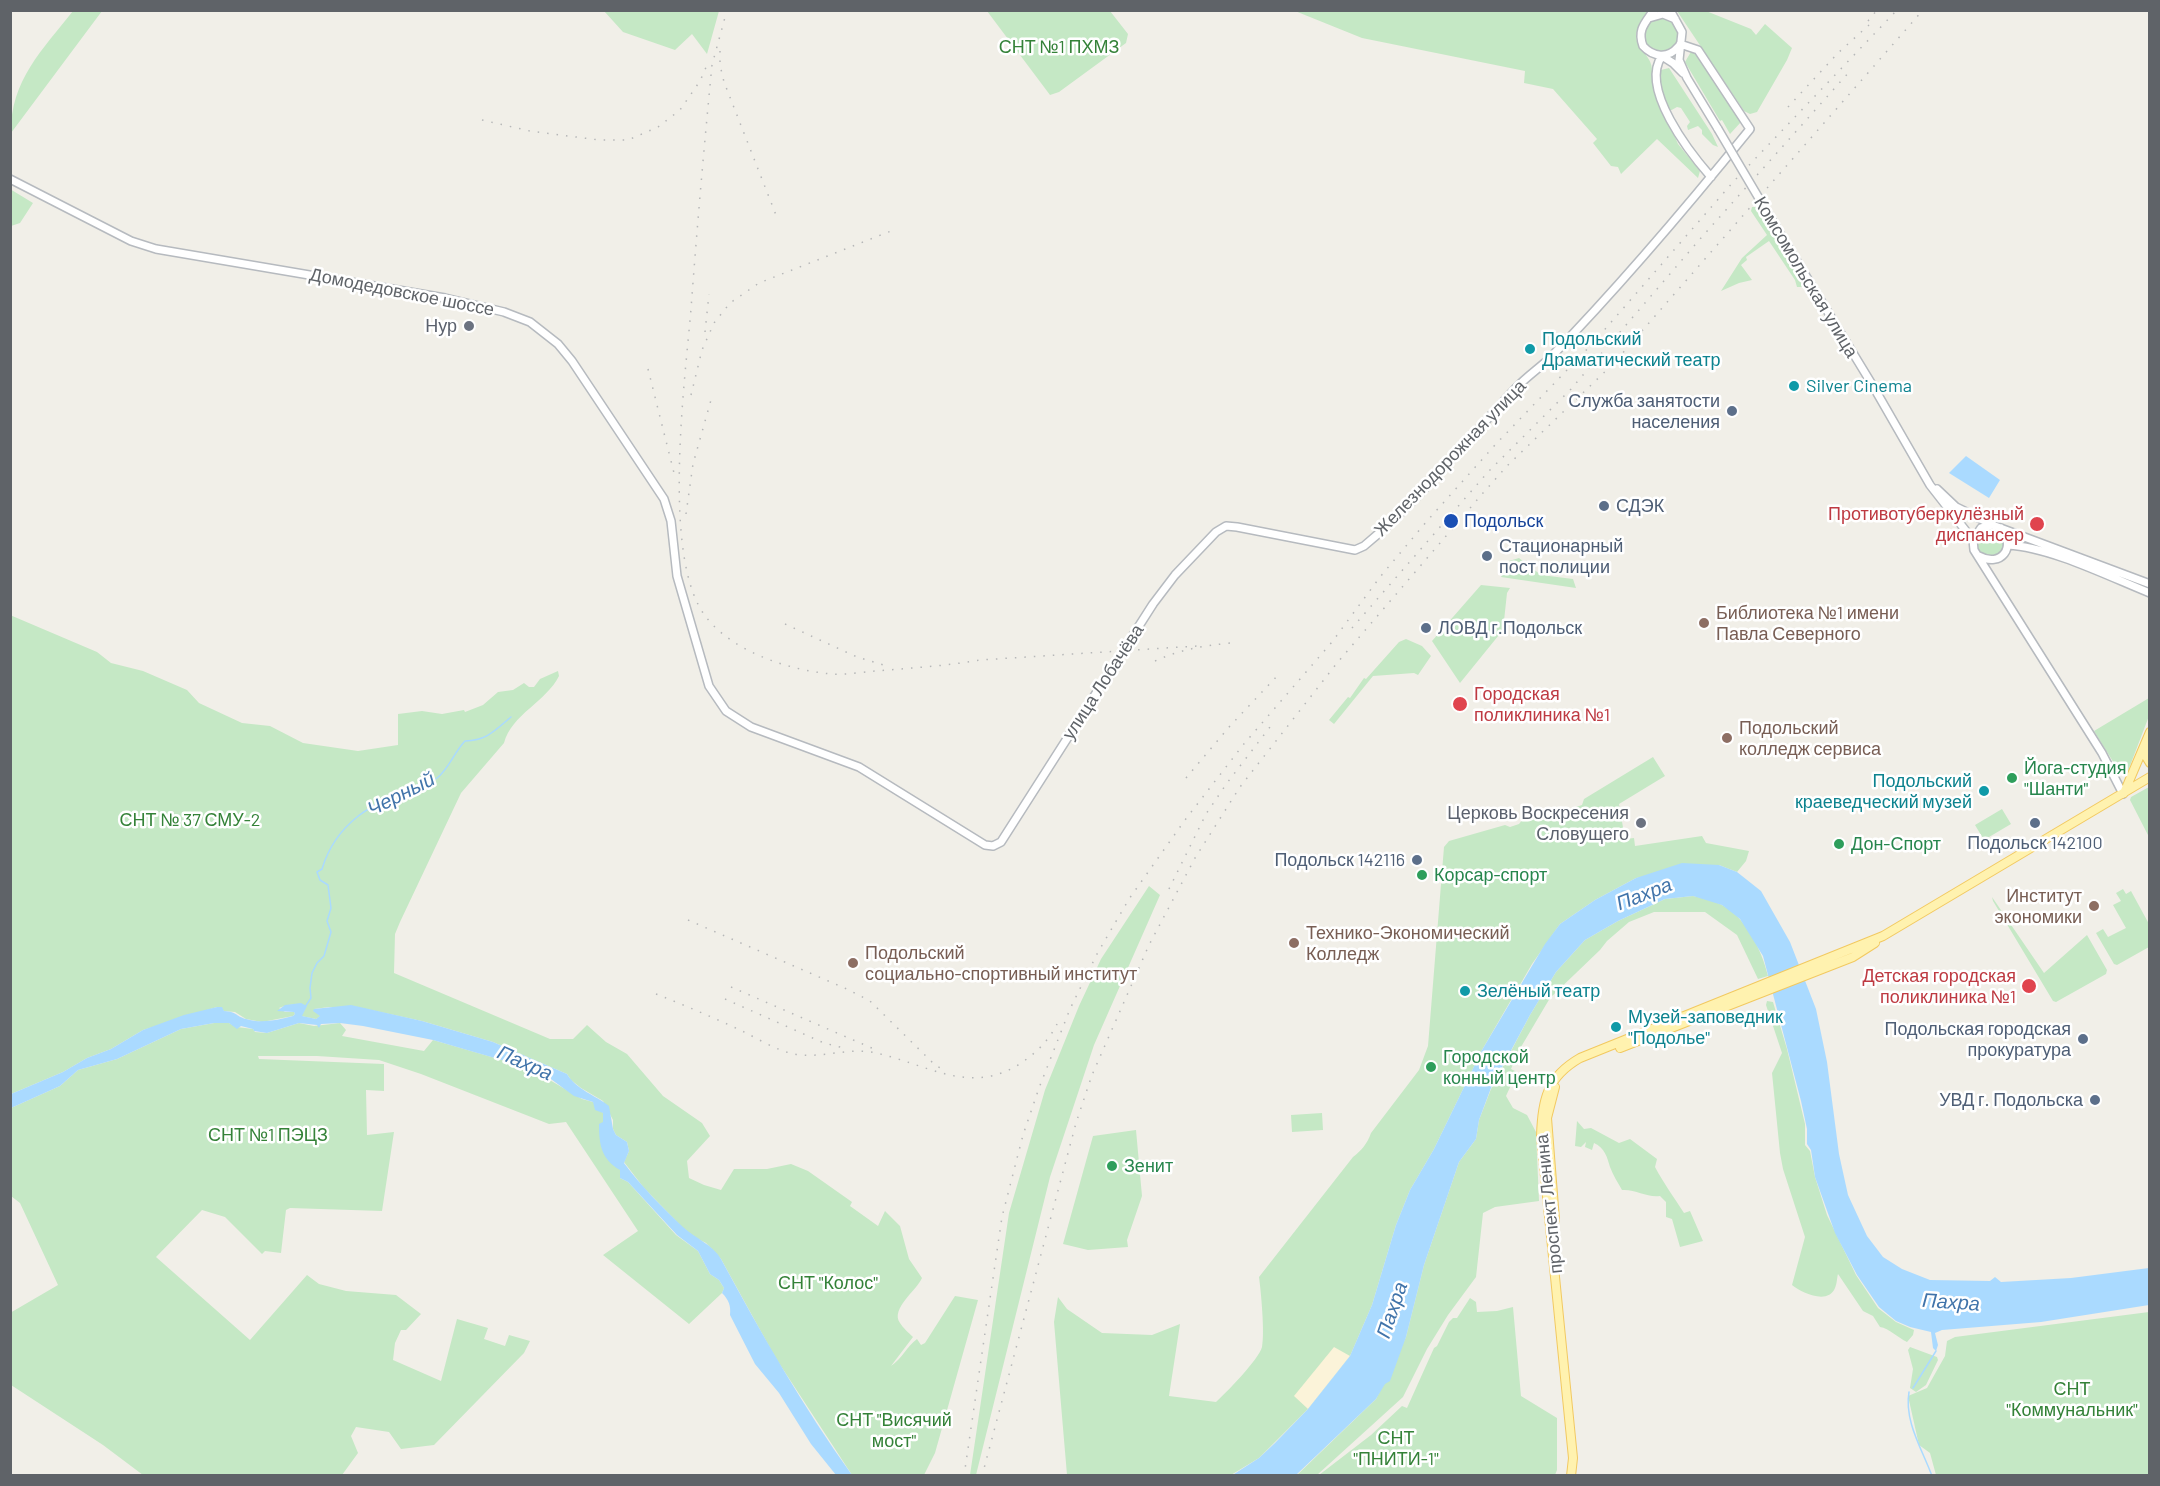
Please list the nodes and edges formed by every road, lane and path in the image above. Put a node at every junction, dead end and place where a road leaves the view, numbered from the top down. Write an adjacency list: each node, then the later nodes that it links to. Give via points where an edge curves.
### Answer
1 (1654, 10): 3 (main road)
2 (1670, 10): 4 (main road)
3 (1648, 19): 4 (main road, via 1663,14); 6 (main road, via 1640,39 1648,51)
4 (1677, 21): 5 (main road, via 1682,32)
5 (1680, 45): 6 (main road); 7 (main road, Комсомольская улица, via 1679,60); 8 (main road, Железнодорожная улица, via 1698,50 1750,129)
6 (1662, 56): 7 (main road, Комсомольская улица); 8 (main road, via 1655,75 1668,117 1691,155)
7 (1687, 78): 10 (main road, Комсомольская улица, bridge)
8 (1711, 177): 11 (main road, Железнодорожная улица, via 1548,360 1517,387 1423,490 1364,546 1355,550)
9 (10, 179): 25 (main road, Домодедовское шоссе, via 131,241 156,249 445,298 504,312 542,329 572,361 664,499 671,521 677,576 709,686 726,711 751,727 859,767 985,845)
10 (1926, 475): 12 (main road, Комсомольская улица, via 1956,507); 13 (main road, Комсомольская улица)
11 (1226, 526): 25 (main road, улица Лобачёва, via 1163,590 1002,842)
12 (1998, 527): 13 (main road, via 1981,528); 14 (main road, via 2007,535); 16 (main road, Комсомольская улица)
13 (1973, 540): 15 (main road, Комсомольская улица)
14 (2008, 545): 15 (main road, via 2001,558 1994,561); 17 (main road, via 2050,554)
15 (1979, 556): 21 (main road, Комсомольская улица)
16 (2150, 584)
17 (2150, 593)
18 (2150, 732): 19 (main road)
19 (2145, 744): 20 (main road); 22 (main road)
20 (2150, 763)
21 (2114, 772): 22 (main road); 24 (main road, Комсомольская улица)
22 (2130, 780): 23 (main road); 24 (main road)
23 (2147, 780): 24 (main road, проспект Ленина)
24 (2123, 794): 26 (main road, проспект Ленина, via 1851,954 1580,1058 1554,1079 1544,1102 1541,1136)
25 (993, 846)
26 (1574, 1476)

